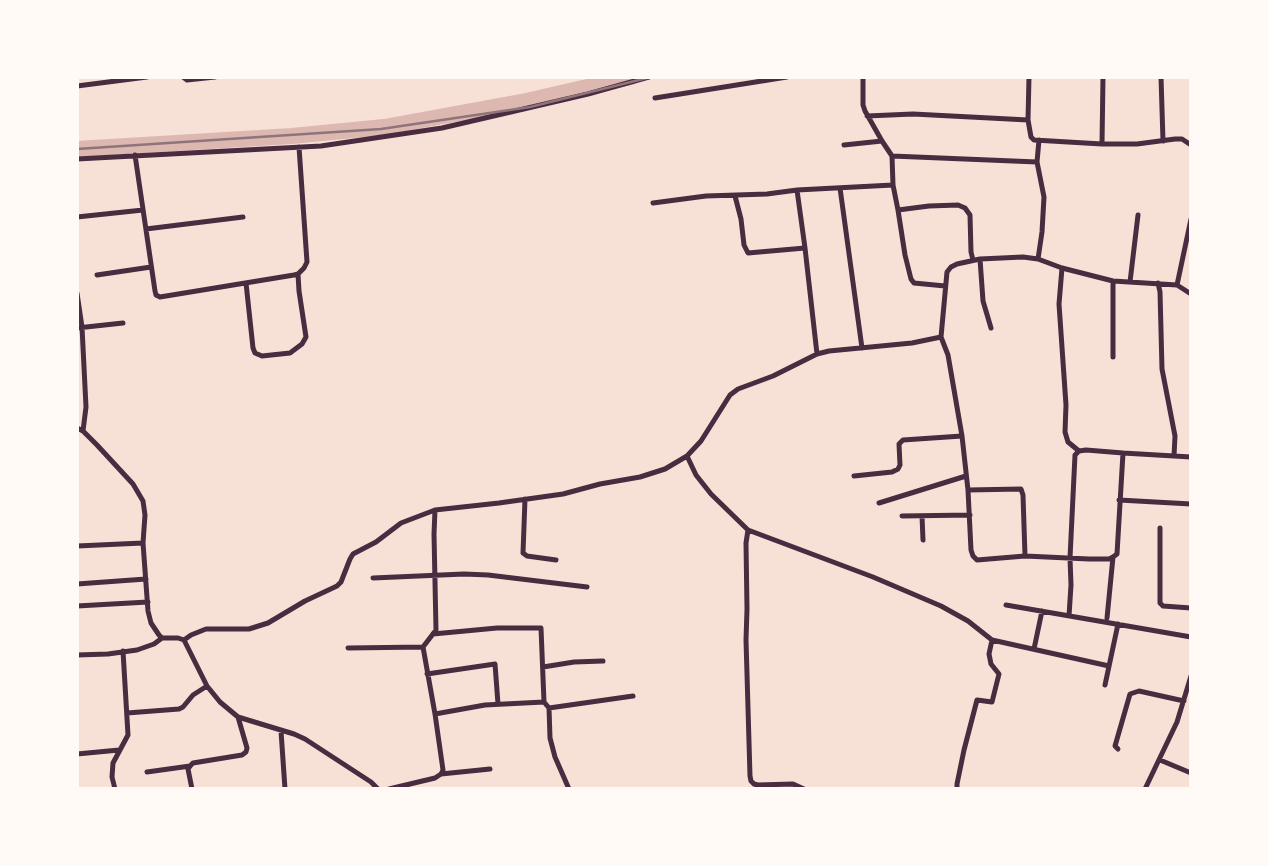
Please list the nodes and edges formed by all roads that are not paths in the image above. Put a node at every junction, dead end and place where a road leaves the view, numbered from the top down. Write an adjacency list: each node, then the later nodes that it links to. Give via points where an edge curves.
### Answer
1 (147, 77): 10 (street)
2 (183, 77): 3 (street)
3 (215, 77)
4 (649, 77): 21 (street, via 442,128)
5 (787, 77): 12 (street)
6 (863, 77): 13 (street)
7 (1029, 77): 14 (street)
8 (1103, 77): 18 (street)
9 (1161, 77): 17 (street)
10 (138, 78): 11 (street)
11 (77, 86)
12 (655, 98)
13 (867, 116): 14 (street); 16 (street)
14 (1028, 120): 15 (street, via 1031,137)
15 (1039, 140): 18 (street); 25 (street)
16 (882, 141): 19 (street); 23 (street)
17 (1163, 141): 18 (street); 20 (street, via 1182,139)
18 (1102, 144)
19 (844, 145)
20 (1191, 145)
21 (299, 148): 22 (street); 44 (street, via 307,262)
22 (135, 155): 24 (street); 32 (street)
23 (892, 156): 25 (street); 26 (street)
24 (77, 159)
25 (1037, 162): 40 (street, via 1044,197)
26 (893, 185): 27 (street); 31 (street)
27 (840, 188): 28 (street); 58 (street)
28 (797, 190): 29 (street); 39 (street)
29 (735, 196): 30 (street); 39 (street, via 748,253)
30 (653, 204)
31 (898, 210): 41 (street, via 965,208 970,215 971,253); 51 (street, via 911,279)
32 (143, 211): 34 (street); 37 (street)
33 (1138, 215): 47 (street)
34 (77, 217)
35 (243, 217): 37 (street)
36 (1191, 219): 38 (street)
37 (146, 229): 42 (street)
38 (1188, 246): 50 (street)
39 (805, 248): 59 (street)
40 (1038, 259): 41 (street); 43 (street)
41 (977, 260): 51 (street, via 951,267); 56 (street)
42 (151, 267): 45 (street); 48 (street, via 160,297)
43 (1062, 268): 46 (street); 63 (street, via 1065,432)
44 (298, 274): 48 (street); 48 (street, via 306,337 290,354 256,353)
45 (97, 275)
46 (1113, 281): 47 (street); 60 (street)
47 (1130, 282): 49 (street)
48 (246, 283)
49 (1158, 283): 50 (street); 66 (street, via 1162,369)
50 (1177, 285): 53 (street)
51 (945, 286): 57 (street)
52 (77, 293): 55 (street)
53 (1191, 295)
54 (123, 323): 55 (street)
55 (80, 327): 61 (street, via 86,407)
56 (991, 328)
57 (941, 337): 58 (street); 62 (street)
58 (862, 348): 59 (street)
59 (817, 354): 65 (street, via 730,395 710,430)
60 (1113, 357)
61 (80, 430): 82 (street, via 139,492 145,515)
62 (961, 436): 68 (street, via 903,440 898,469); 69 (street)
63 (1079, 451): 64 (street); 86 (street)
64 (1123, 453): 66 (street); 72 (street)
65 (687, 456): 71 (street, via 654,474); 80 (street, via 711,494)
66 (1174, 456): 67 (street)
67 (1191, 457)
68 (854, 475)
69 (966, 475): 70 (street); 73 (street)
70 (968, 490): 76 (street); 84 (street, via 1021,489)
71 (525, 499): 75 (street); 87 (street, via 523,553)
72 (1119, 500): 74 (street); 85 (street)
73 (879, 503)
74 (1191, 505)
75 (435, 510): 88 (street); 104 (street, via 401,523 353,554 337,586 268,623 249,629 206,629)
76 (970, 515): 78 (street); 84 (street, via 971,550 977,560)
77 (902, 516): 78 (street)
78 (922, 516): 81 (street)
79 (1160, 528): 96 (street, via 1160,603)
80 (748, 530): 105 (street, via 941,606); 142 (street, via 750,776 754,784 793,784)
81 (923, 540)
82 (143, 543): 83 (street); 90 (street)
83 (77, 546)
84 (1025, 556): 86 (street)
85 (1113, 557): 86 (street); 99 (street)
86 (1070, 558): 98 (street)
87 (556, 560)
88 (434, 576): 89 (street); 92 (street, via 488,575); 101 (street)
89 (373, 578)
90 (146, 579): 91 (street); 93 (street)
91 (77, 584)
92 (587, 587)
93 (148, 602): 95 (street); 103 (street, via 151,623)
94 (1006, 605): 97 (street)
95 (77, 606)
96 (1191, 608)
97 (1042, 611): 98 (street); 108 (street)
98 (1069, 616): 100 (street)
99 (1107, 618)
100 (1118, 624): 102 (street); 112 (street)
101 (433, 634): 106 (street); 113 (street, via 541,628)
102 (1191, 637)
103 (162, 638): 104 (street); 109 (street, via 148,647)
104 (184, 640): 117 (street)
105 (992, 640): 108 (street); 143 (street, via 991,664 999,674 992,702 978,700)
106 (423, 647): 107 (street); 114 (street)
107 (348, 649)
108 (1034, 649): 112 (street)
109 (123, 651): 110 (street); 123 (street)
110 (77, 655)
111 (603, 661): 113 (street)
112 (1109, 666): 116 (street)
113 (543, 667): 120 (street)
114 (427, 674): 121 (street, via 495,664); 124 (street)
115 (1191, 676): 119 (street)
116 (1105, 685)
117 (207, 686): 123 (street, via 179,709); 125 (street)
118 (633, 696): 122 (street)
119 (1184, 701): 127 (street, via 1139,691 1130,694 1115,746); 130 (street)
120 (544, 702): 121 (street); 122 (street)
121 (498, 704): 124 (street)
122 (549, 709): 141 (street, via 550,738)
123 (127, 713): 128 (street, via 128,735)
124 (435, 714): 135 (street)
125 (238, 717): 126 (street); 131 (street, via 246,752)
126 (281, 731): 138 (street); 139 (street, via 305,739)
127 (1118, 749)
128 (119, 750): 129 (street); 136 (street, via 113,763)
129 (77, 754)
130 (1160, 760): 134 (street); 144 (street)
131 (190, 766): 133 (street); 137 (street)
132 (489, 769): 135 (street)
133 (147, 772)
134 (1191, 773)
135 (441, 774): 140 (street)
136 (115, 789)
137 (192, 789)
138 (285, 789)
139 (378, 789)
140 (389, 789)
141 (569, 789)
142 (804, 789)
143 (957, 789)
144 (1145, 789)

